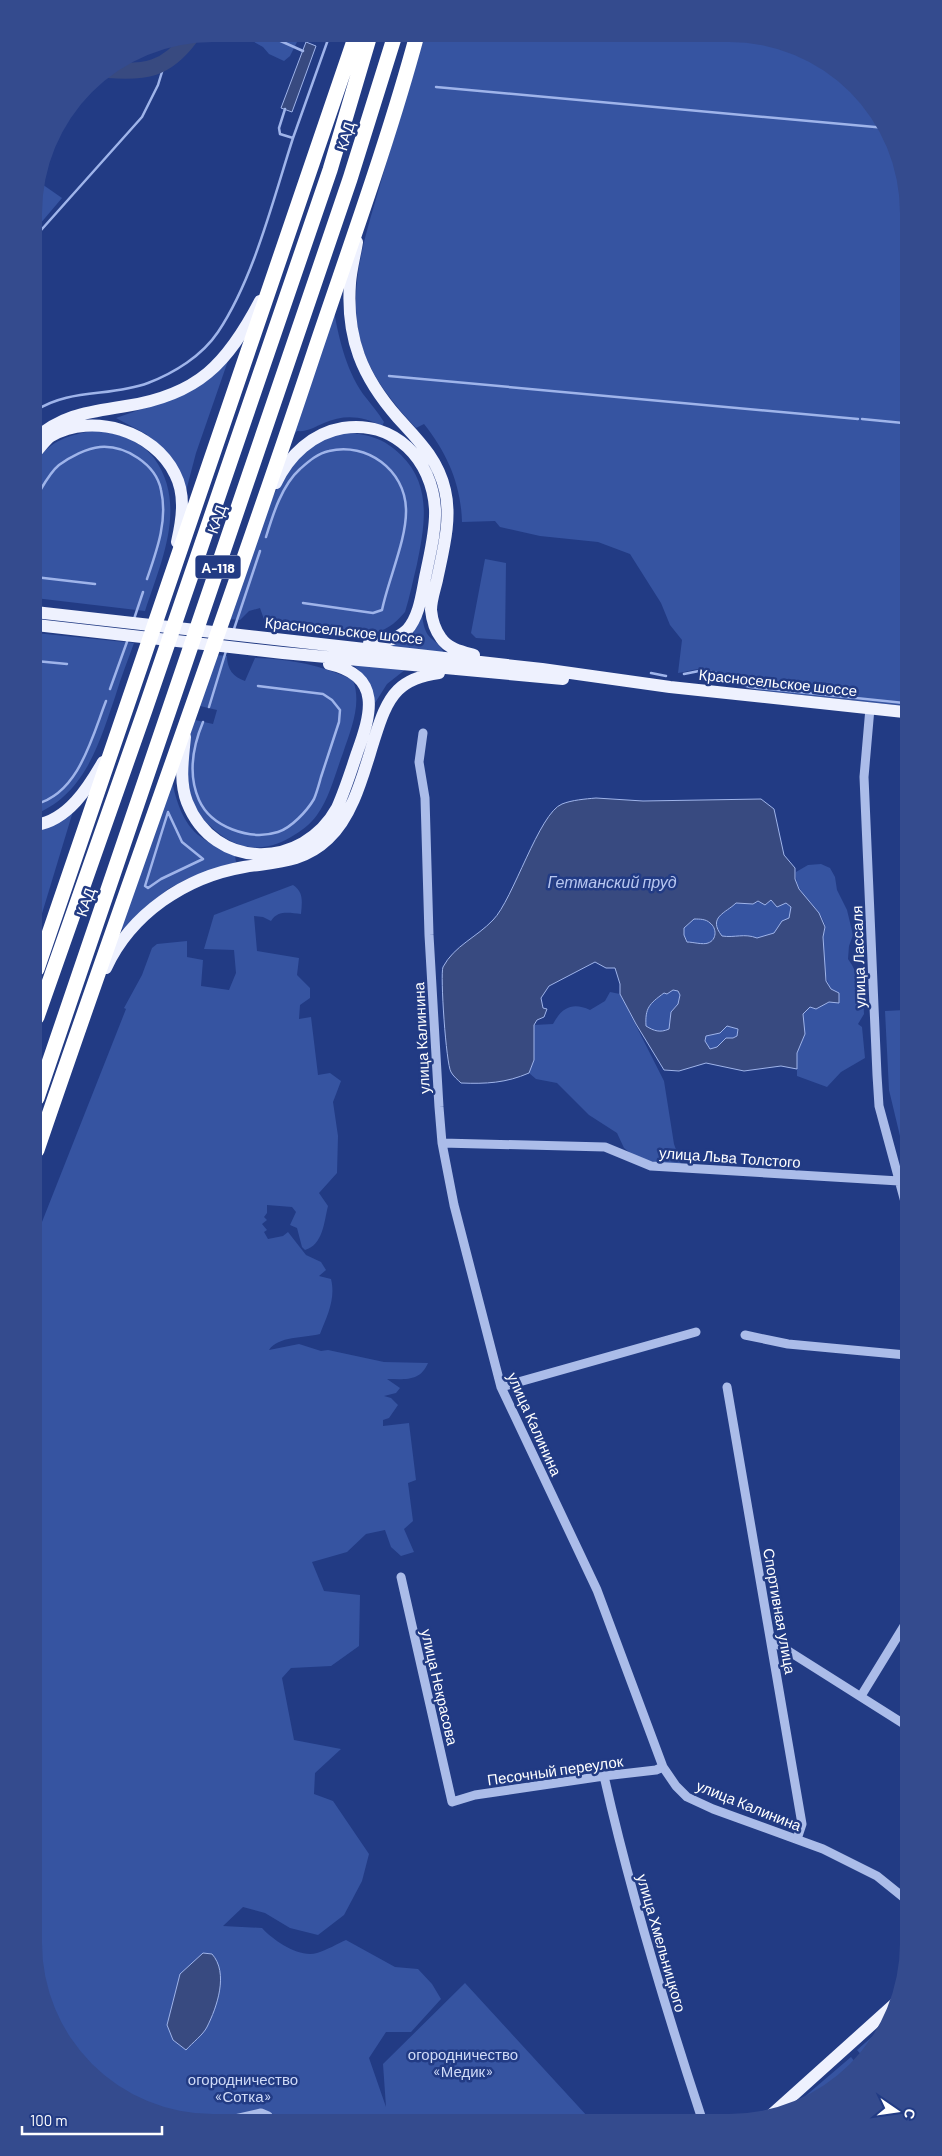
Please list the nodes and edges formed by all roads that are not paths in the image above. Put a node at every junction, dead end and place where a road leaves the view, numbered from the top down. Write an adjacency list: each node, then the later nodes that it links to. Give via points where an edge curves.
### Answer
1 (354, 42): 6 (highway)
2 (368, 42): 29 (highway, КАД / А-118, via 330,170)
3 (393, 42): 31 (highway, КАД / А-118, via 350,179)
4 (415, 42): 5 (highway)
5 (361, 217): 9 (highway); 19 (main road, via 350,282 349,318 353,341 380,396 429,452 446,492 443,551 431,609 434,624 441,640 456,650)
6 (274, 275): 7 (main road, via 232,348 194,384 165,399 67,417); 10 (highway)
7 (43, 434)
8 (43, 444): 10 (main road, via 50,436 88,426 119,430 143,438 162,455 176,474 183,514)
9 (255, 531): 17 (main road, via 283,468 305,444 321,434 349,427 369,427 399,439 412,450 422,466 430,482 435,510 434,531 418,611 409,628 384,642); 24 (highway)
10 (166, 593): 26 (highway)
11 (43, 606): 13 (main road)
12 (43, 613): 13 (main road, Красносельское шоссе)
13 (90, 618): 17 (main road, Красносельское шоссе)
14 (43, 626): 16 (main road, Красносельское шоссе)
15 (43, 629): 16 (main road)
16 (73, 630): 18 (main road, Красносельское шоссе)
17 (322, 644): 19 (main road, Красносельское шоссе)
18 (283, 654): 20 (main road, Красносельское шоссе); 24 (main road, via 342,666 364,684 370,699 369,718 343,794 320,832 302,845 279,853 255,854 222,844 205,830 187,801 182,781)
19 (542, 668): 21 (main road, Красносельское шоссе)
20 (459, 670): 21 (main road, Красносельское шоссе); 30 (main road, via 428,674 398,690 389,702 354,797 328,839 294,859 228,871 187,885 149,910 112,954)
21 (648, 684): 22 (main road, Красносельское шоссе)
22 (870, 708): 23 (main road, Красносельское шоссе); 34 (street, улица Лассаля, via 864,777 877,1075 879,1106)
23 (900, 711)
24 (186, 728): 30 (highway)
25 (422, 733): 33 (street, улица Калинина, via 419,762 425,798 430,959)
26 (111, 750): 27 (main road, via 82,795 62,814); 28 (highway)
27 (43, 824)
28 (43, 953)
29 (43, 1001)
30 (78, 1032): 32 (highway)
31 (42, 1082)
32 (42, 1134)
33 (442, 1143): 34 (street, улица Льва Толстого, via 605,1147 651,1166); 38 (street, улица Калинина, via 454,1204)
34 (899, 1181)
35 (696, 1332): 38 (street)
36 (745, 1335): 37 (street, via 788,1344)
37 (899, 1354)
38 (501, 1387): 45 (street, улица Калинина, via 596,1590)
39 (727, 1387): 42 (street, Спортивная улица)
40 (401, 1577): 47 (street, улица Некрасова)
41 (899, 1634): 43 (street)
42 (771, 1640): 43 (street); 48 (street, Спортивная улица, via 802,1824)
43 (861, 1696): 44 (street)
44 (899, 1721)
45 (663, 1767): 46 (street, Песочный переулок); 48 (street, улица Калинина, via 687,1797)
46 (604, 1776): 47 (street, Песочный переулок, via 475,1795); 52 (street, улица Хмельницкого, via 619,1842 669,2019)
47 (452, 1802)
48 (798, 1839): 49 (street, улица Калинина, via 877,1876)
49 (899, 1894)
50 (879, 2023): 51 (main road)
51 (785, 2103)
52 (700, 2113)

